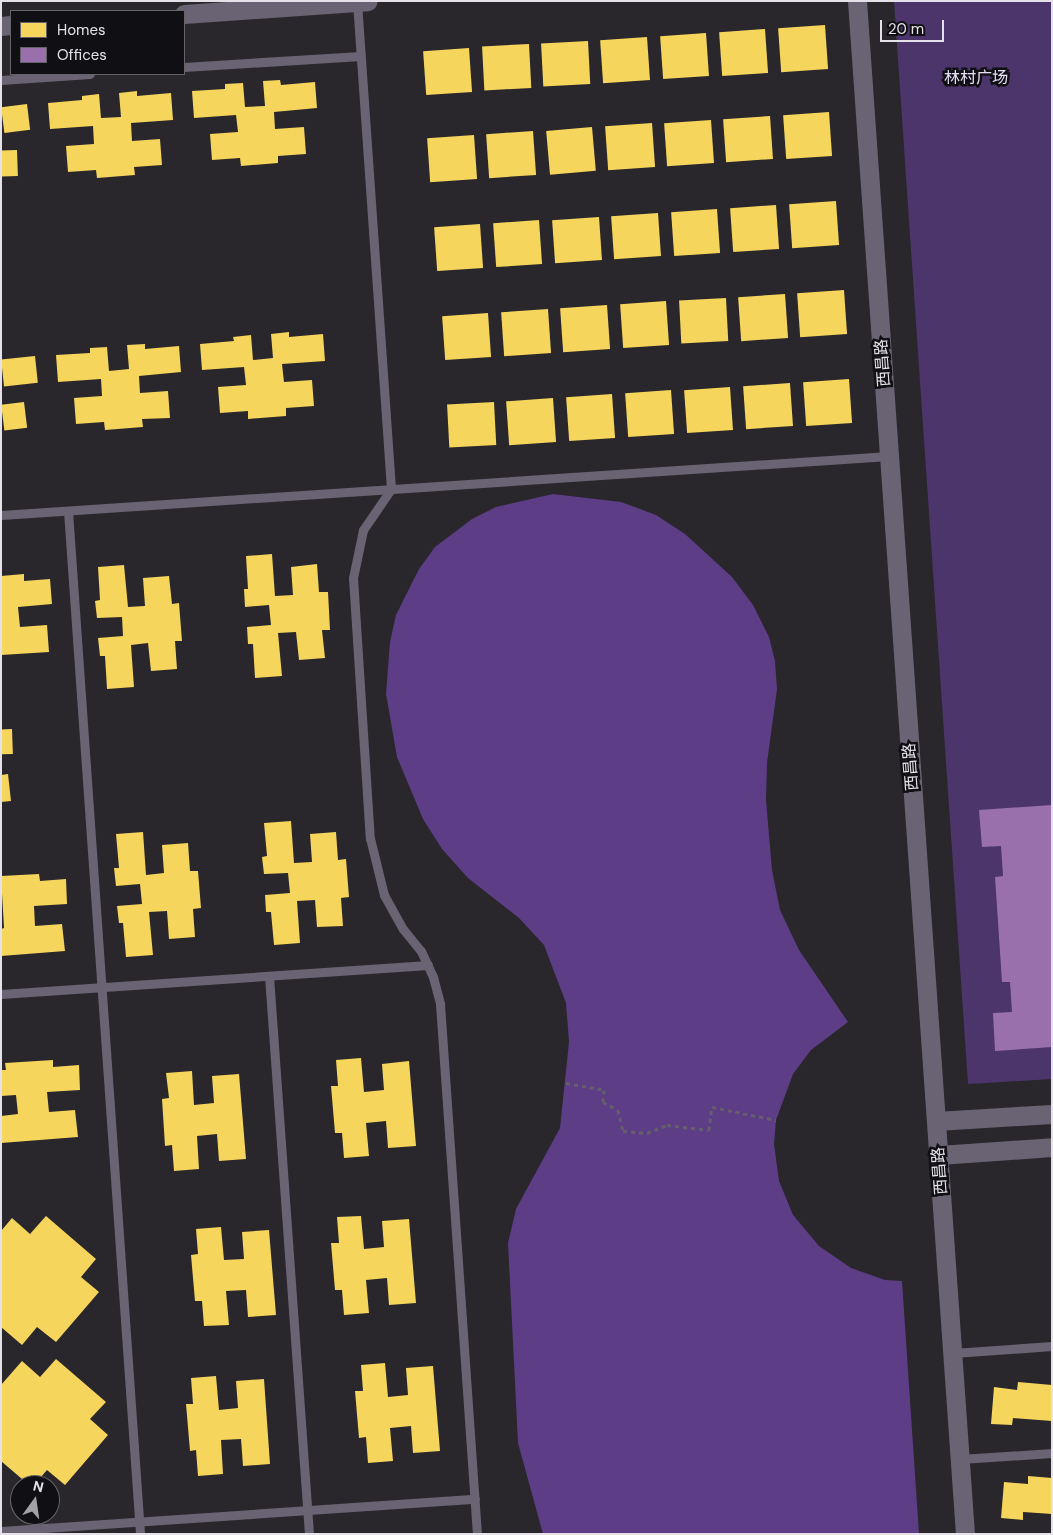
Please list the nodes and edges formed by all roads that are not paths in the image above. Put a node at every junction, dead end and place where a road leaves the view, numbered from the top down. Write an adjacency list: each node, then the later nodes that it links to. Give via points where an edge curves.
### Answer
1 (857, 1): 8 (street, 西昌路)
2 (362, 2): 3 (street); 4 (lane)
3 (185, 14)
4 (361, 56): 5 (lane); 9 (lane)
5 (185, 67)
6 (75, 75): 7 (lane)
7 (1, 80)
8 (889, 456): 9 (lane); 17 (street, 西昌路)
9 (391, 489): 10 (lane); 12 (lane, via 363,530 353,578 370,838 384,895)
10 (68, 511): 11 (lane); 14 (lane)
11 (1, 515)
12 (428, 965): 13 (lane); 24 (lane, via 440,1004)
13 (269, 976): 14 (lane); 25 (lane)
14 (101, 987): 15 (lane); 26 (lane)
15 (1, 994)
16 (1052, 1114): 17 (street)
17 (936, 1121): 19 (street, 西昌路)
18 (1052, 1147): 19 (street)
19 (938, 1155): 21 (street, 西昌路)
20 (1052, 1346): 21 (lane)
21 (953, 1353): 23 (street, 西昌路)
22 (1052, 1453): 23 (lane)
23 (960, 1459): 31 (street, 西昌路)
24 (475, 1499): 25 (lane); 30 (lane)
25 (307, 1510): 26 (lane); 29 (lane)
26 (139, 1522): 27 (lane); 28 (lane)
27 (1, 1531)
28 (140, 1534)
29 (309, 1534)
30 (477, 1534)
31 (965, 1534)

